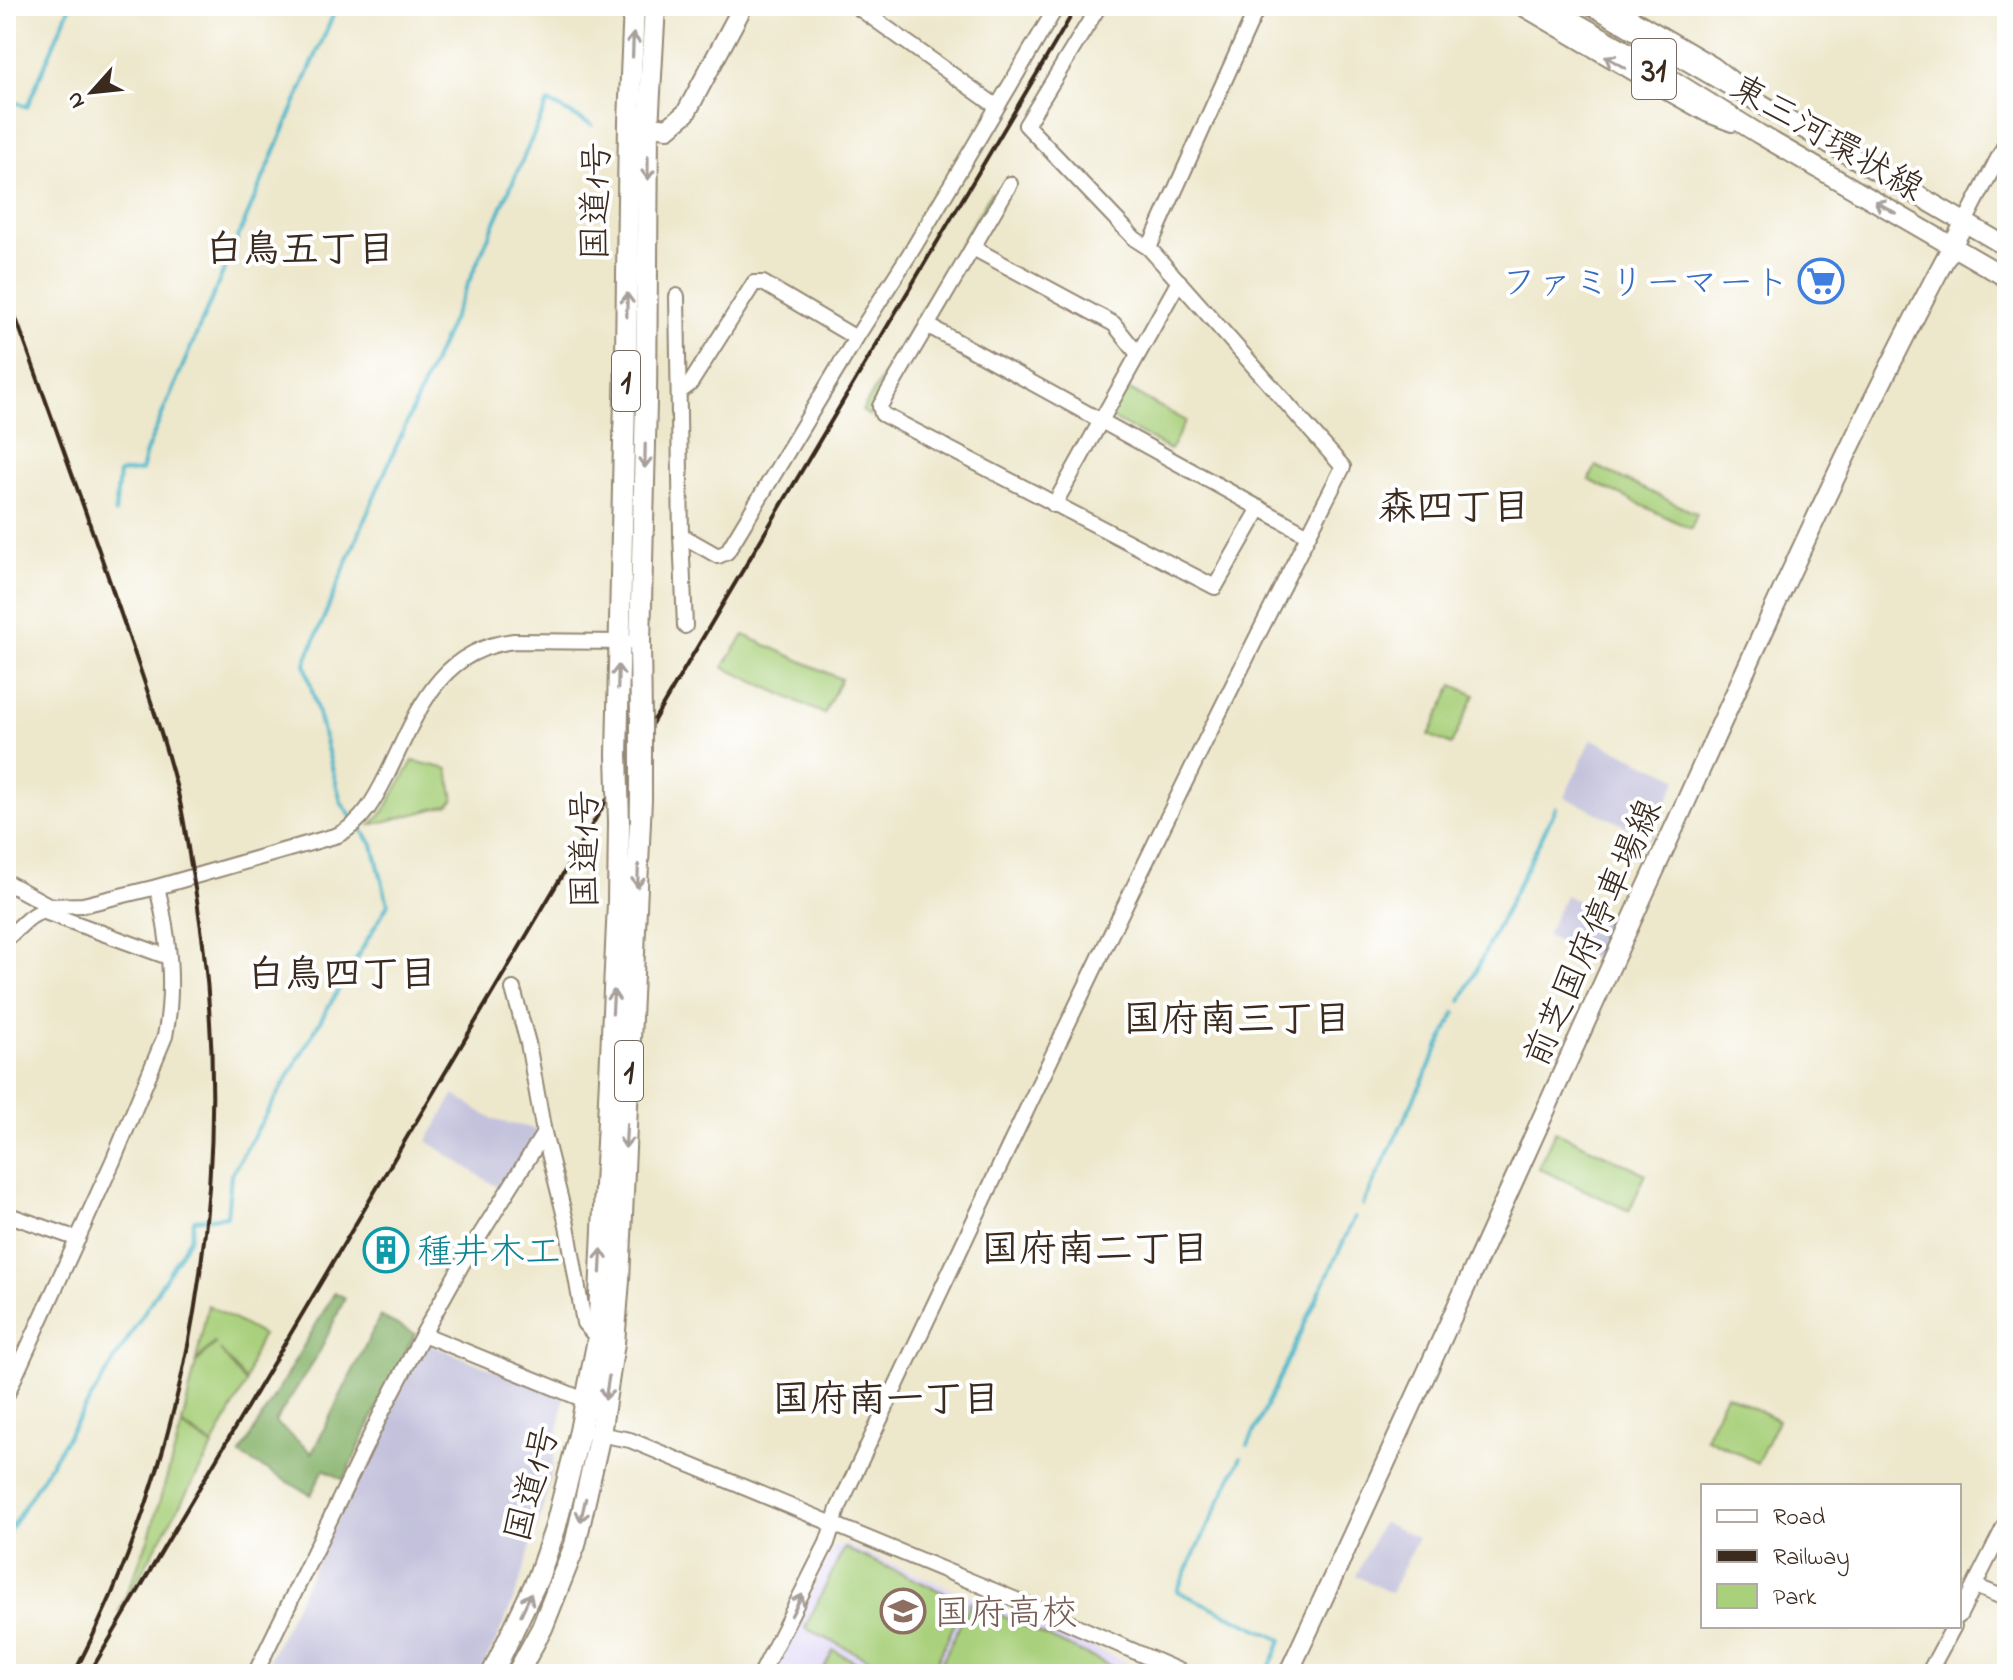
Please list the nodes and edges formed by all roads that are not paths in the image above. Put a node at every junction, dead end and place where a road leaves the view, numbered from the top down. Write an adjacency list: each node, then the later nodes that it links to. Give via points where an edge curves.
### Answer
1 (634, 6): 17 (highway, 国道1号 / 1, one-way to 1)
2 (655, 6): 17 (highway, 国道1号 / 1)
3 (743, 6): 17 (main road, via 686,113 668,128)
4 (856, 6): 16 (street)
5 (1057, 6): 16 (street)
6 (1099, 6): 25 (street, via 1026,125)
7 (1258, 6): 25 (street)
8 (1519, 6): 18 (street, one-way to 8, via 1706,114)
9 (1547, 6): 15 (main road, 東三河環状線 / 31)
10 (1561, 6): 15 (main road, 東三河環状線 / 31)
11 (1580, 6): 14 (main road, 東三河環状線 / 31)
12 (1593, 6): 14 (main road, 東三河環状線 / 31)
13 (1613, 6): 14 (street)
14 (1632, 16): 21 (main road, 東三河環状線 / 31, via 1764,107)
15 (1619, 47): 18 (main road, 東三河環状線 / 31)
16 (996, 106): 30 (street)
17 (639, 124): 39 (highway, 国道1号 / 1, one-way to 17); 40 (highway, 国道1号 / 1, one-way to 40, via 646,402)
18 (1759, 134): 22 (main road, 東三河環状線 / 31, one-way to 18)
19 (2007, 141): 21 (street)
20 (1010, 184): 24 (street)
21 (1965, 222): 22 (main road, 前芝国府停車場線); 23 (main road, 東三河環状線 / 31)
22 (1952, 246): 26 (main road, 東三河環状線 / 31); 66 (main road, 前芝国府停車場線, via 1763,630)
23 (2007, 247)
24 (973, 248): 29 (street); 31 (street, via 1114,324)
25 (1149, 248): 27 (street)
26 (2007, 278)
27 (1179, 281): 31 (street); 37 (street, via 1343,467)
28 (677, 296): 32 (street)
29 (927, 325): 33 (street); 34 (street, via 880,406 882,414)
30 (856, 338): 32 (street, via 763,283 754,283 690,384); 36 (street, via 727,552 718,556)
31 (1137, 353): 33 (street)
32 (679, 392): 36 (street)
33 (1101, 420): 34 (street); 35 (street)
34 (1054, 505): 35 (street, via 1215,587)
35 (1260, 508): 37 (street)
36 (681, 535): 38 (street)
37 (1308, 535): 56 (street, via 929,1315)
38 (685, 626)
39 (618, 642): 40 (street); 42 (street, via 514,641 471,653 427,695 378,793 352,828); 51 (highway, 国道1号 / 1, one-way to 39, bridge, via 617,919)
40 (640, 643): 54 (highway, 国道1号 / 1, one-way to 54, bridge, via 641,799 619,1280 614,1343)
41 (6, 882): 43 (street)
42 (157, 887): 43 (street); 45 (street)
43 (46, 909): 44 (street); 45 (street)
44 (6, 939)
45 (168, 957): 49 (street, via 165,1036)
46 (513, 989): 47 (street)
47 (544, 1133): 50 (street); 51 (street, via 584,1323)
48 (6, 1214): 49 (street)
49 (78, 1239): 52 (street)
50 (423, 1334): 53 (street); 61 (street)
51 (598, 1339): 53 (highway, 国道1号 / 1)
52 (6, 1394)
53 (587, 1401): 54 (highway, 国道1号 / 1)
54 (590, 1432): 56 (street, via 630,1440); 62 (highway, 国道1号 / 1, one-way to 54, via 538,1578); 63 (highway, 国道1号 / 1, one-way to 63, via 575,1545)
55 (2007, 1521): 57 (street)
56 (833, 1525): 64 (street, one-way to 56); 65 (street)
57 (1975, 1586): 58 (street); 59 (street)
58 (2007, 1599)
59 (1961, 1612)
60 (1953, 1628): 67 (street)
61 (255, 1674)
62 (492, 1674)
63 (517, 1674)
64 (761, 1674)
65 (1186, 1674)
66 (1288, 1674)
67 (1928, 1674)

